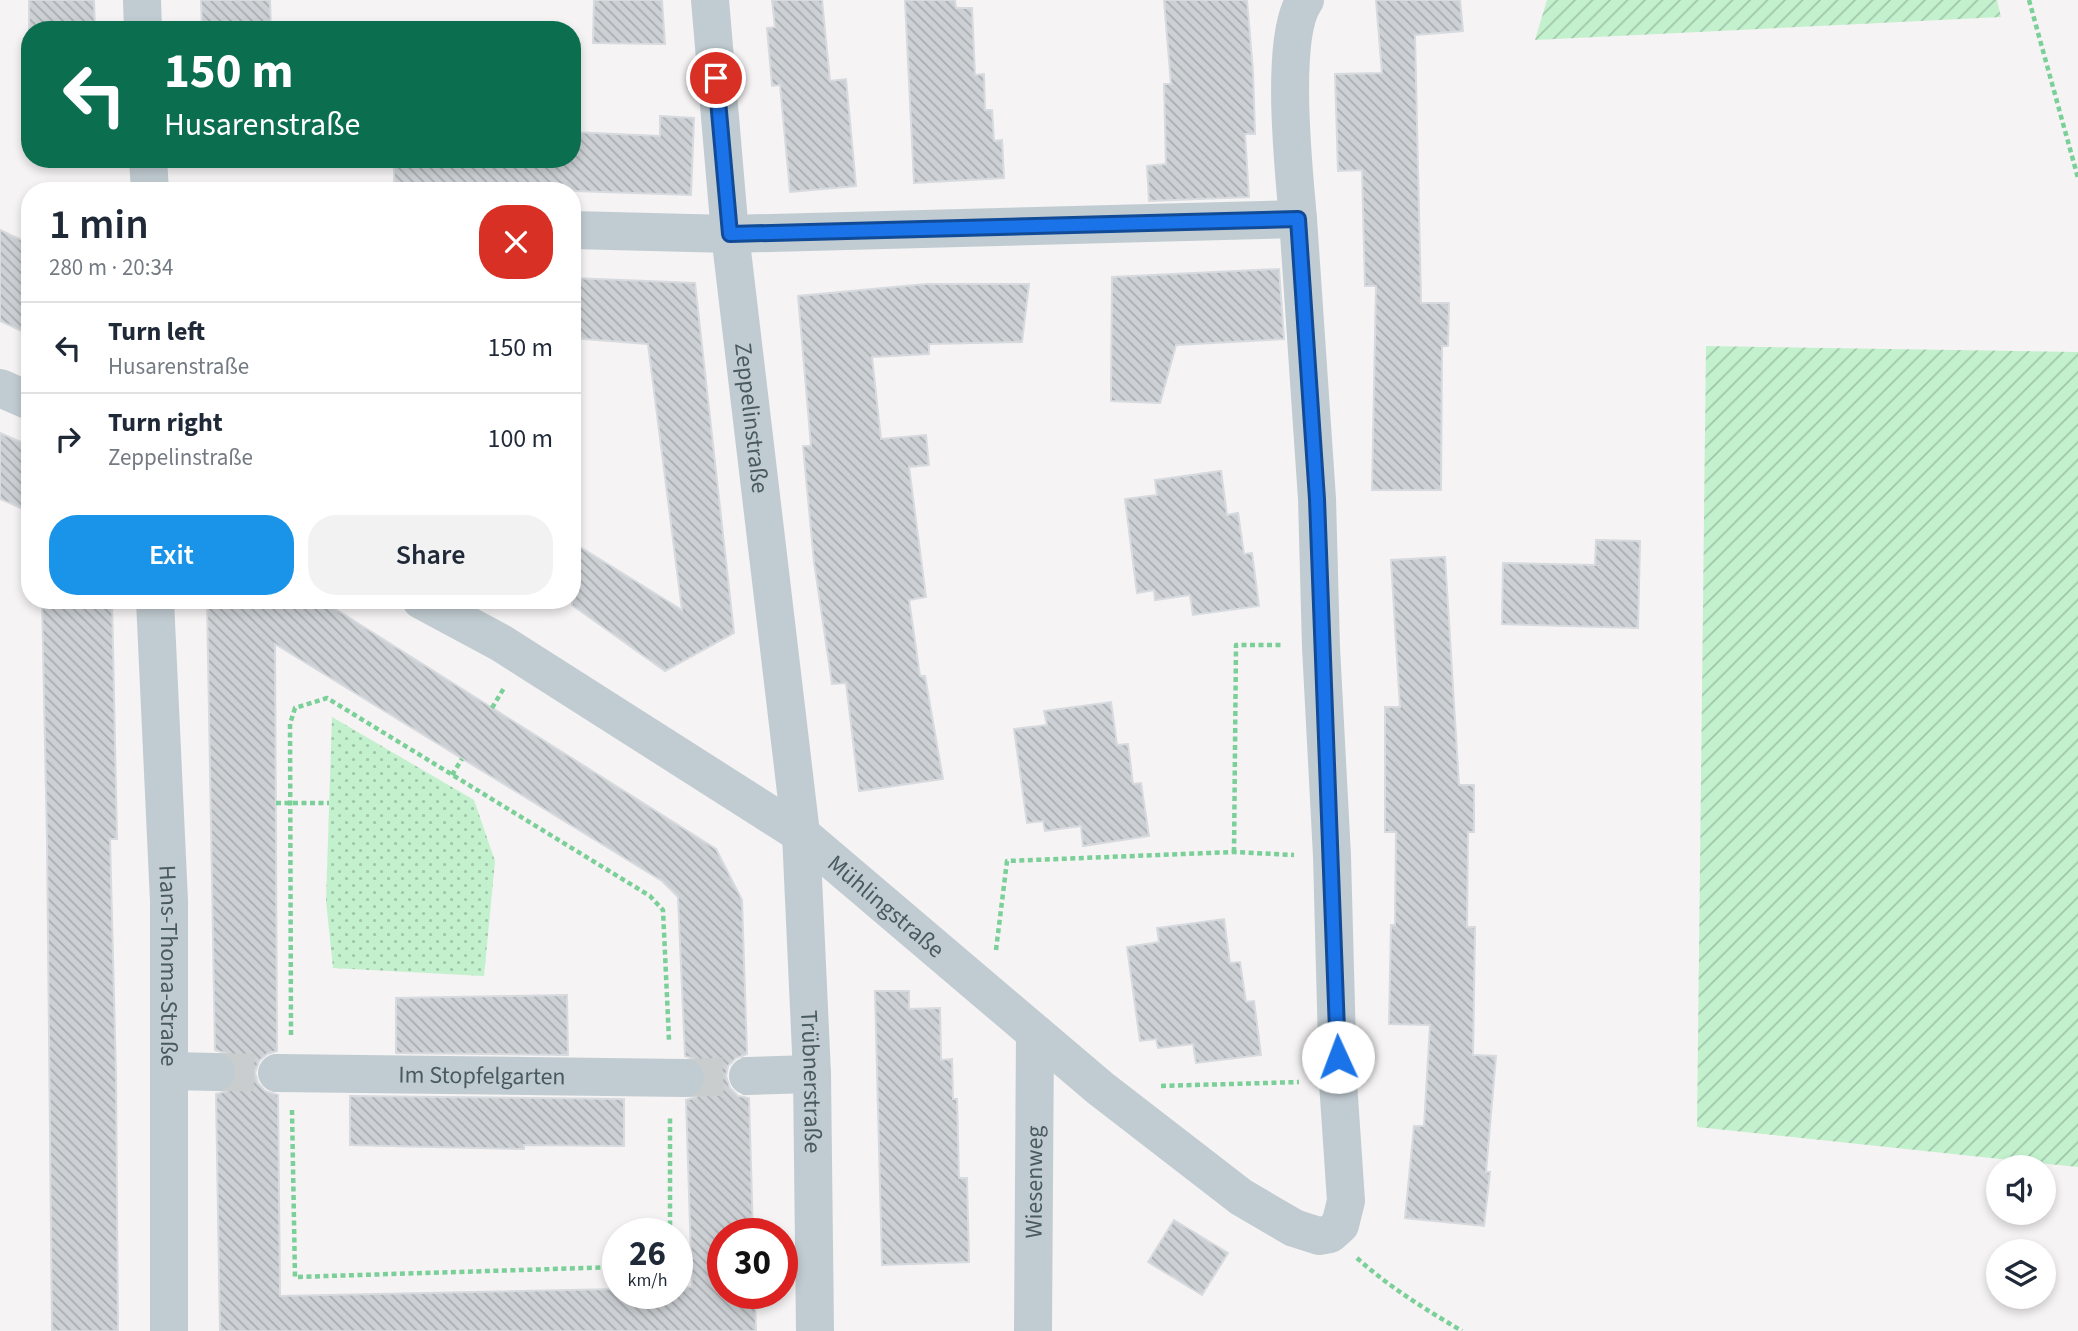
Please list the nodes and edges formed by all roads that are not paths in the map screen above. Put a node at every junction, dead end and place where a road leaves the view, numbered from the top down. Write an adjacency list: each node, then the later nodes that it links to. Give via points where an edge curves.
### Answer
1 (142, 0): 4 (street)
2 (710, 0): 7 (street, Zeppelinstraße)
3 (1305, 0): 5 (street, via 1299,8 1289,64)
4 (143, 21)
5 (1298, 219): 7 (street); 13 (street, Mühlingstraße, via 1317,499 1332,856 1346,1201 1340,1225 1319,1236 1294,1228 1241,1197)
6 (581, 230): 7 (street)
7 (730, 234): 12 (street, Zeppelinstraße)
8 (0, 388): 9 (street)
9 (21, 397)
10 (155, 609): 14 (street, Hans-Thoma-Straße, via 169,901)
11 (438, 609): 12 (street, Mühlingstraße, via 501,643)
12 (801, 834): 13 (street, Mühlingstraße); 17 (street, Trübnerstraße)
13 (1035, 1033): 22 (street, Wiesenweg)
14 (170, 1071): 15 (street); 20 (street, Hans-Thoma-Straße)
15 (216, 1072)
16 (284, 1073): 19 (street, Im Stopfelgarten)
17 (812, 1074): 18 (street); 21 (street, Trübnerstraße)
18 (748, 1076)
19 (678, 1078)
20 (169, 1331)
21 (815, 1331)
22 (1033, 1331)

